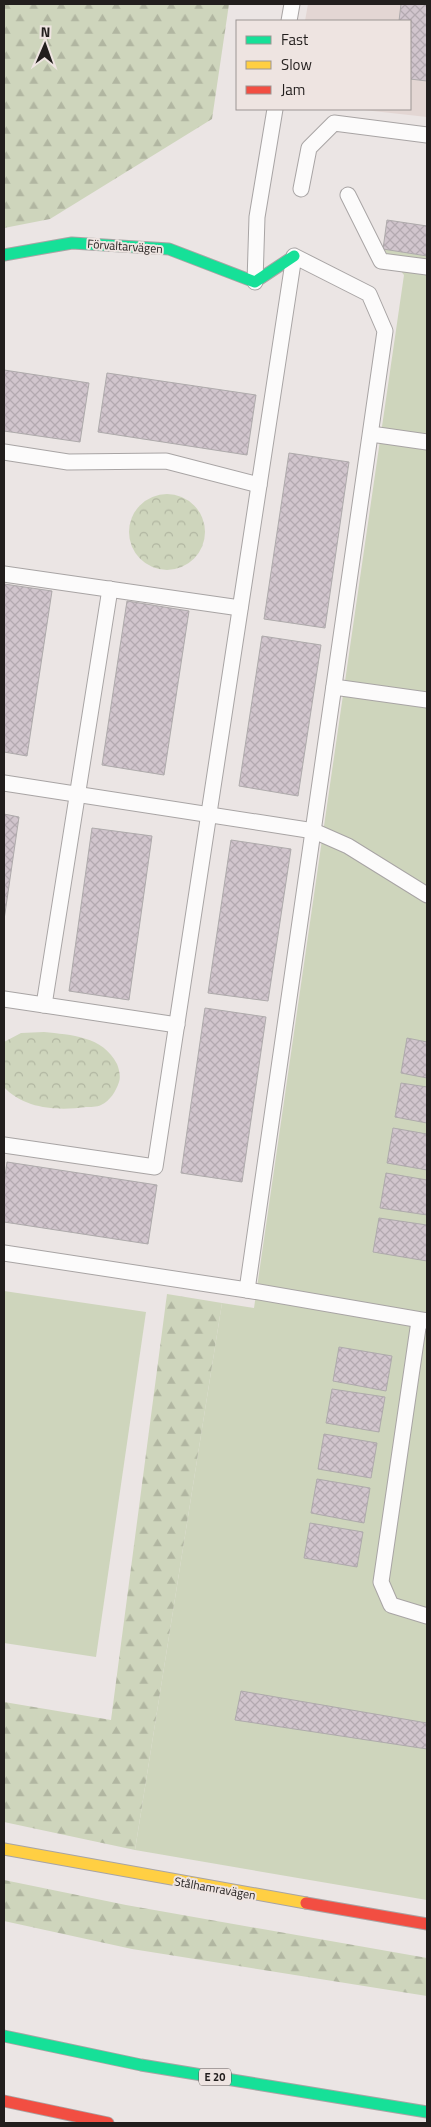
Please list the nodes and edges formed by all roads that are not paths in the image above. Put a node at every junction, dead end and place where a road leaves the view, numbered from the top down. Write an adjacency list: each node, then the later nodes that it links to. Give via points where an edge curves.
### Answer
1 (292, 4): 2 (lane)
2 (289, 20)
3 (275, 110): 10 (lane, via 257,217)
4 (427, 135): 5 (lane, via 334,122 309,148)
5 (302, 189)
6 (348, 195): 9 (lane, via 381,261)
7 (4, 255): 10 (main road, Förvaltarvägen, via 72,242 169,249)
8 (294, 256): 10 (main road); 11 (lane, via 369,294 386,332); 14 (lane)
9 (427, 268)
10 (255, 282)
11 (371, 434): 12 (lane); 18 (lane)
12 (427, 442)
13 (4, 452): 14 (lane, via 68,462 166,461)
14 (259, 485): 17 (lane)
15 (4, 574): 16 (lane)
16 (110, 589): 17 (lane); 21 (lane)
17 (240, 608): 22 (lane)
18 (334, 688): 19 (lane); 23 (lane)
19 (427, 700)
20 (4, 783): 21 (lane)
21 (78, 794): 22 (lane); 26 (lane)
22 (209, 814): 23 (lane); 27 (lane)
23 (314, 831): 24 (lane, via 348,846); 30 (lane)
24 (427, 895)
25 (4, 998): 26 (lane)
26 (44, 1005): 27 (lane)
27 (177, 1025): 28 (lane, via 155,1166)
28 (4, 1144)
29 (4, 1253): 30 (lane)
30 (247, 1290): 31 (lane)
31 (423, 1321): 32 (lane, via 381,1582 391,1605)
32 (427, 1616)
33 (4, 1849): 34 (main road, Stålhamravägen)
34 (427, 1924)
35 (4, 2036): 37 (main road, E 20, via 141,2065)
36 (4, 2101): 38 (main road)
37 (427, 2112)
38 (108, 2123)

